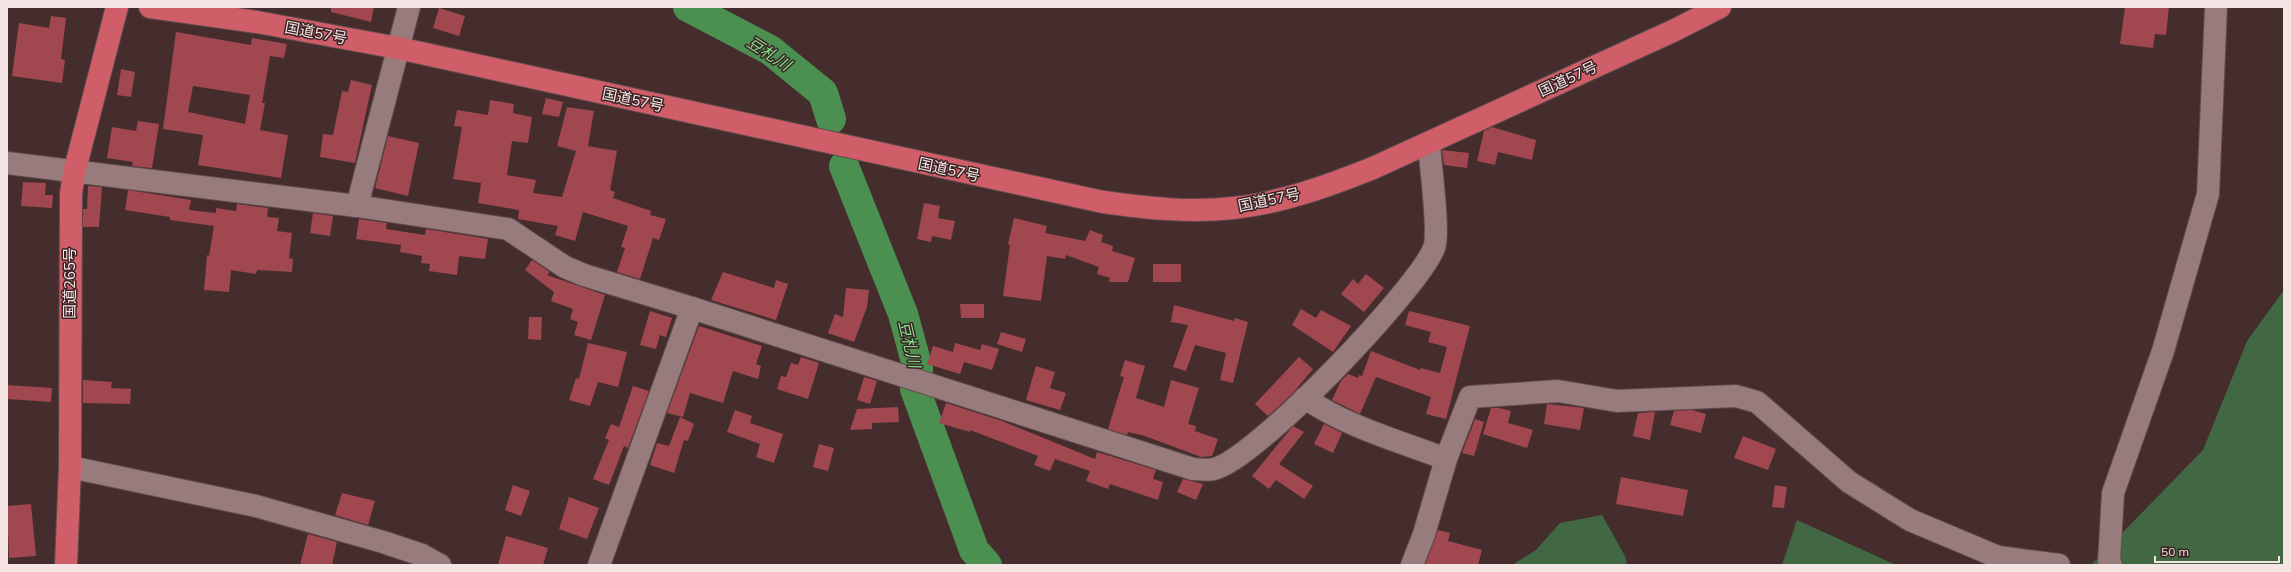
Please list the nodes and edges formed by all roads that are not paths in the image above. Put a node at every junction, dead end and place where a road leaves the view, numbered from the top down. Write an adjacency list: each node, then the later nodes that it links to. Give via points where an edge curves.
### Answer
1 (117, 7): 9 (highway, 国道265号)
2 (150, 7): 6 (highway, 国道57号, via 257,22)
3 (409, 7): 6 (street)
4 (1720, 7): 7 (highway, 国道57号)
5 (2216, 7): 15 (street, via 2208,194 2163,351 2113,493)
6 (398, 48): 7 (highway, 国道57号, via 972,175 1103,202 1140,207 1200,210 1265,203 1332,184); 10 (street)
7 (1429, 143): 12 (street, via 1435,247 1428,261 1374,327)
8 (7, 163): 9 (street)
9 (74, 173): 10 (street); 14 (highway, 国道265号, via 70,194)
10 (357, 206): 11 (street, via 508,229 571,270)
11 (692, 308): 12 (street, via 1192,469 1214,469 1229,462 1267,434); 18 (street)
12 (1305, 398): 13 (street, via 1321,409 1358,426)
13 (1446, 459): 19 (street); 20 (street, via 1470,397 1558,391 1617,401 1736,396 1757,402 1848,482 1910,520 1998,556)
14 (70, 467): 16 (highway, 国道265号); 17 (street, via 256,506 383,542 422,555)
15 (2106, 564)
16 (66, 565)
17 (440, 565)
18 (599, 565)
19 (1412, 565)
20 (2059, 565)

